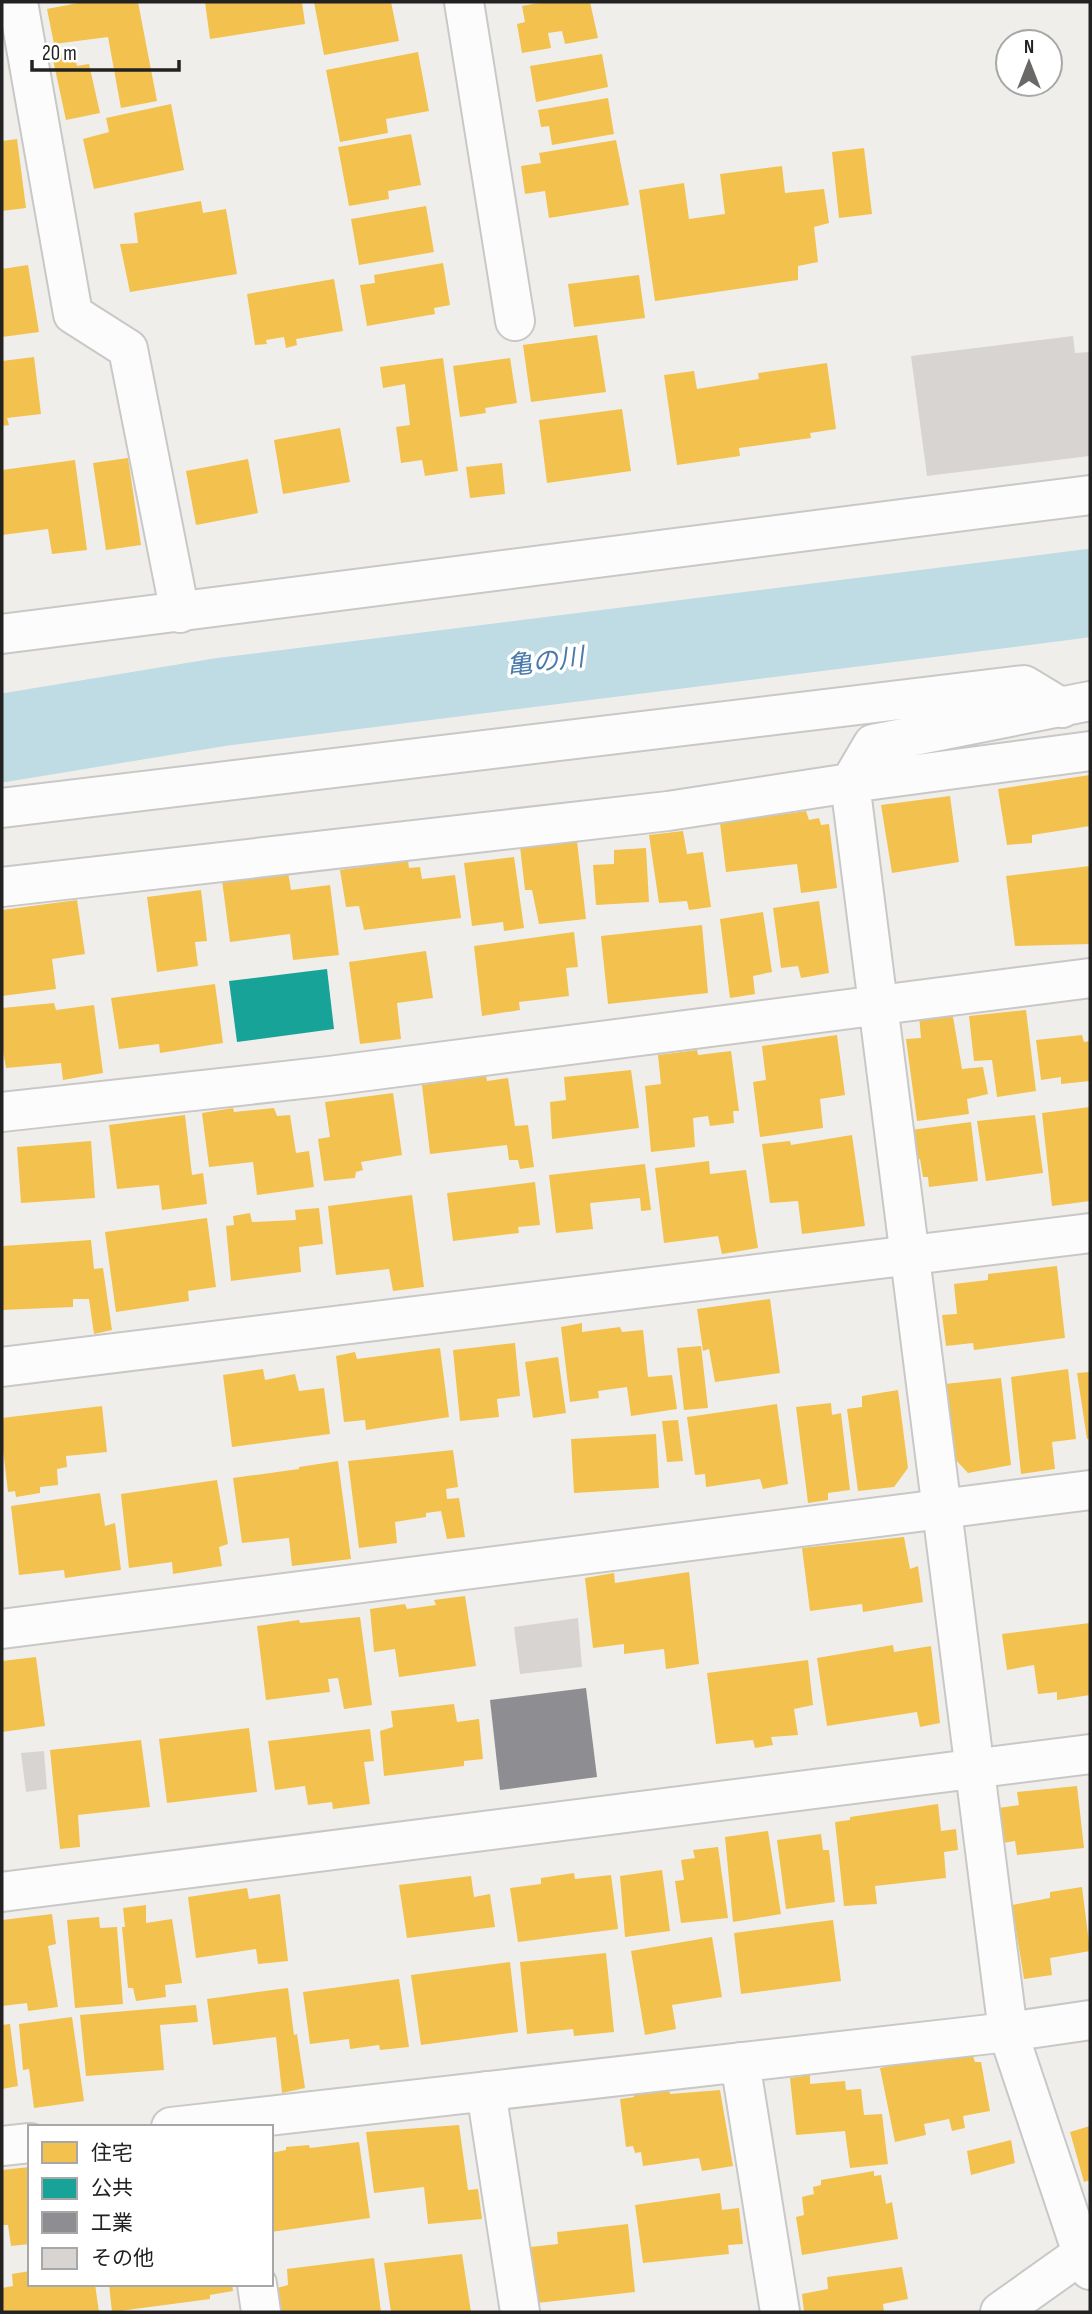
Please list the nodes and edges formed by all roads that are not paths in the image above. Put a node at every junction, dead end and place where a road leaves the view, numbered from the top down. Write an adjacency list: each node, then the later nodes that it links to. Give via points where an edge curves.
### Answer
1 (18, 2): 5 (street, via 74,314 128,349)
2 (464, 2): 3 (street)
3 (515, 321)
4 (1090, 495): 5 (street)
5 (180, 613): 6 (street)
6 (2, 634)
7 (1076, 704): 9 (street, via 873,744); 10 (street, via 1024,685)
8 (1090, 751): 9 (street)
9 (850, 783): 11 (street, via 668,811); 13 (street)
10 (2, 808)
11 (2, 887)
12 (1090, 978): 13 (street)
13 (878, 1004): 14 (street, via 329,1076); 16 (street)
14 (2, 1112)
15 (1090, 1233): 16 (street)
16 (909, 1255): 17 (street); 19 (street)
17 (2, 1367)
18 (1090, 1490): 19 (street)
19 (941, 1509): 20 (street); 22 (street)
20 (2, 1629)
21 (1090, 1754): 22 (street)
22 (973, 1769): 23 (street); 25 (street)
23 (2, 1892)
24 (1090, 2020): 25 (street)
25 (1008, 2032): 26 (street); 32 (street)
26 (740, 2062): 27 (street); 36 (street)
27 (486, 2091): 28 (street); 35 (street)
28 (236, 2123): 29 (street)
29 (204, 2125)
30 (28, 2143): 31 (street)
31 (2, 2146)
32 (1088, 2257): 37 (street)
33 (257, 2286): 34 (street)
34 (261, 2312)
35 (520, 2312)
36 (780, 2312)
37 (1000, 2312)

